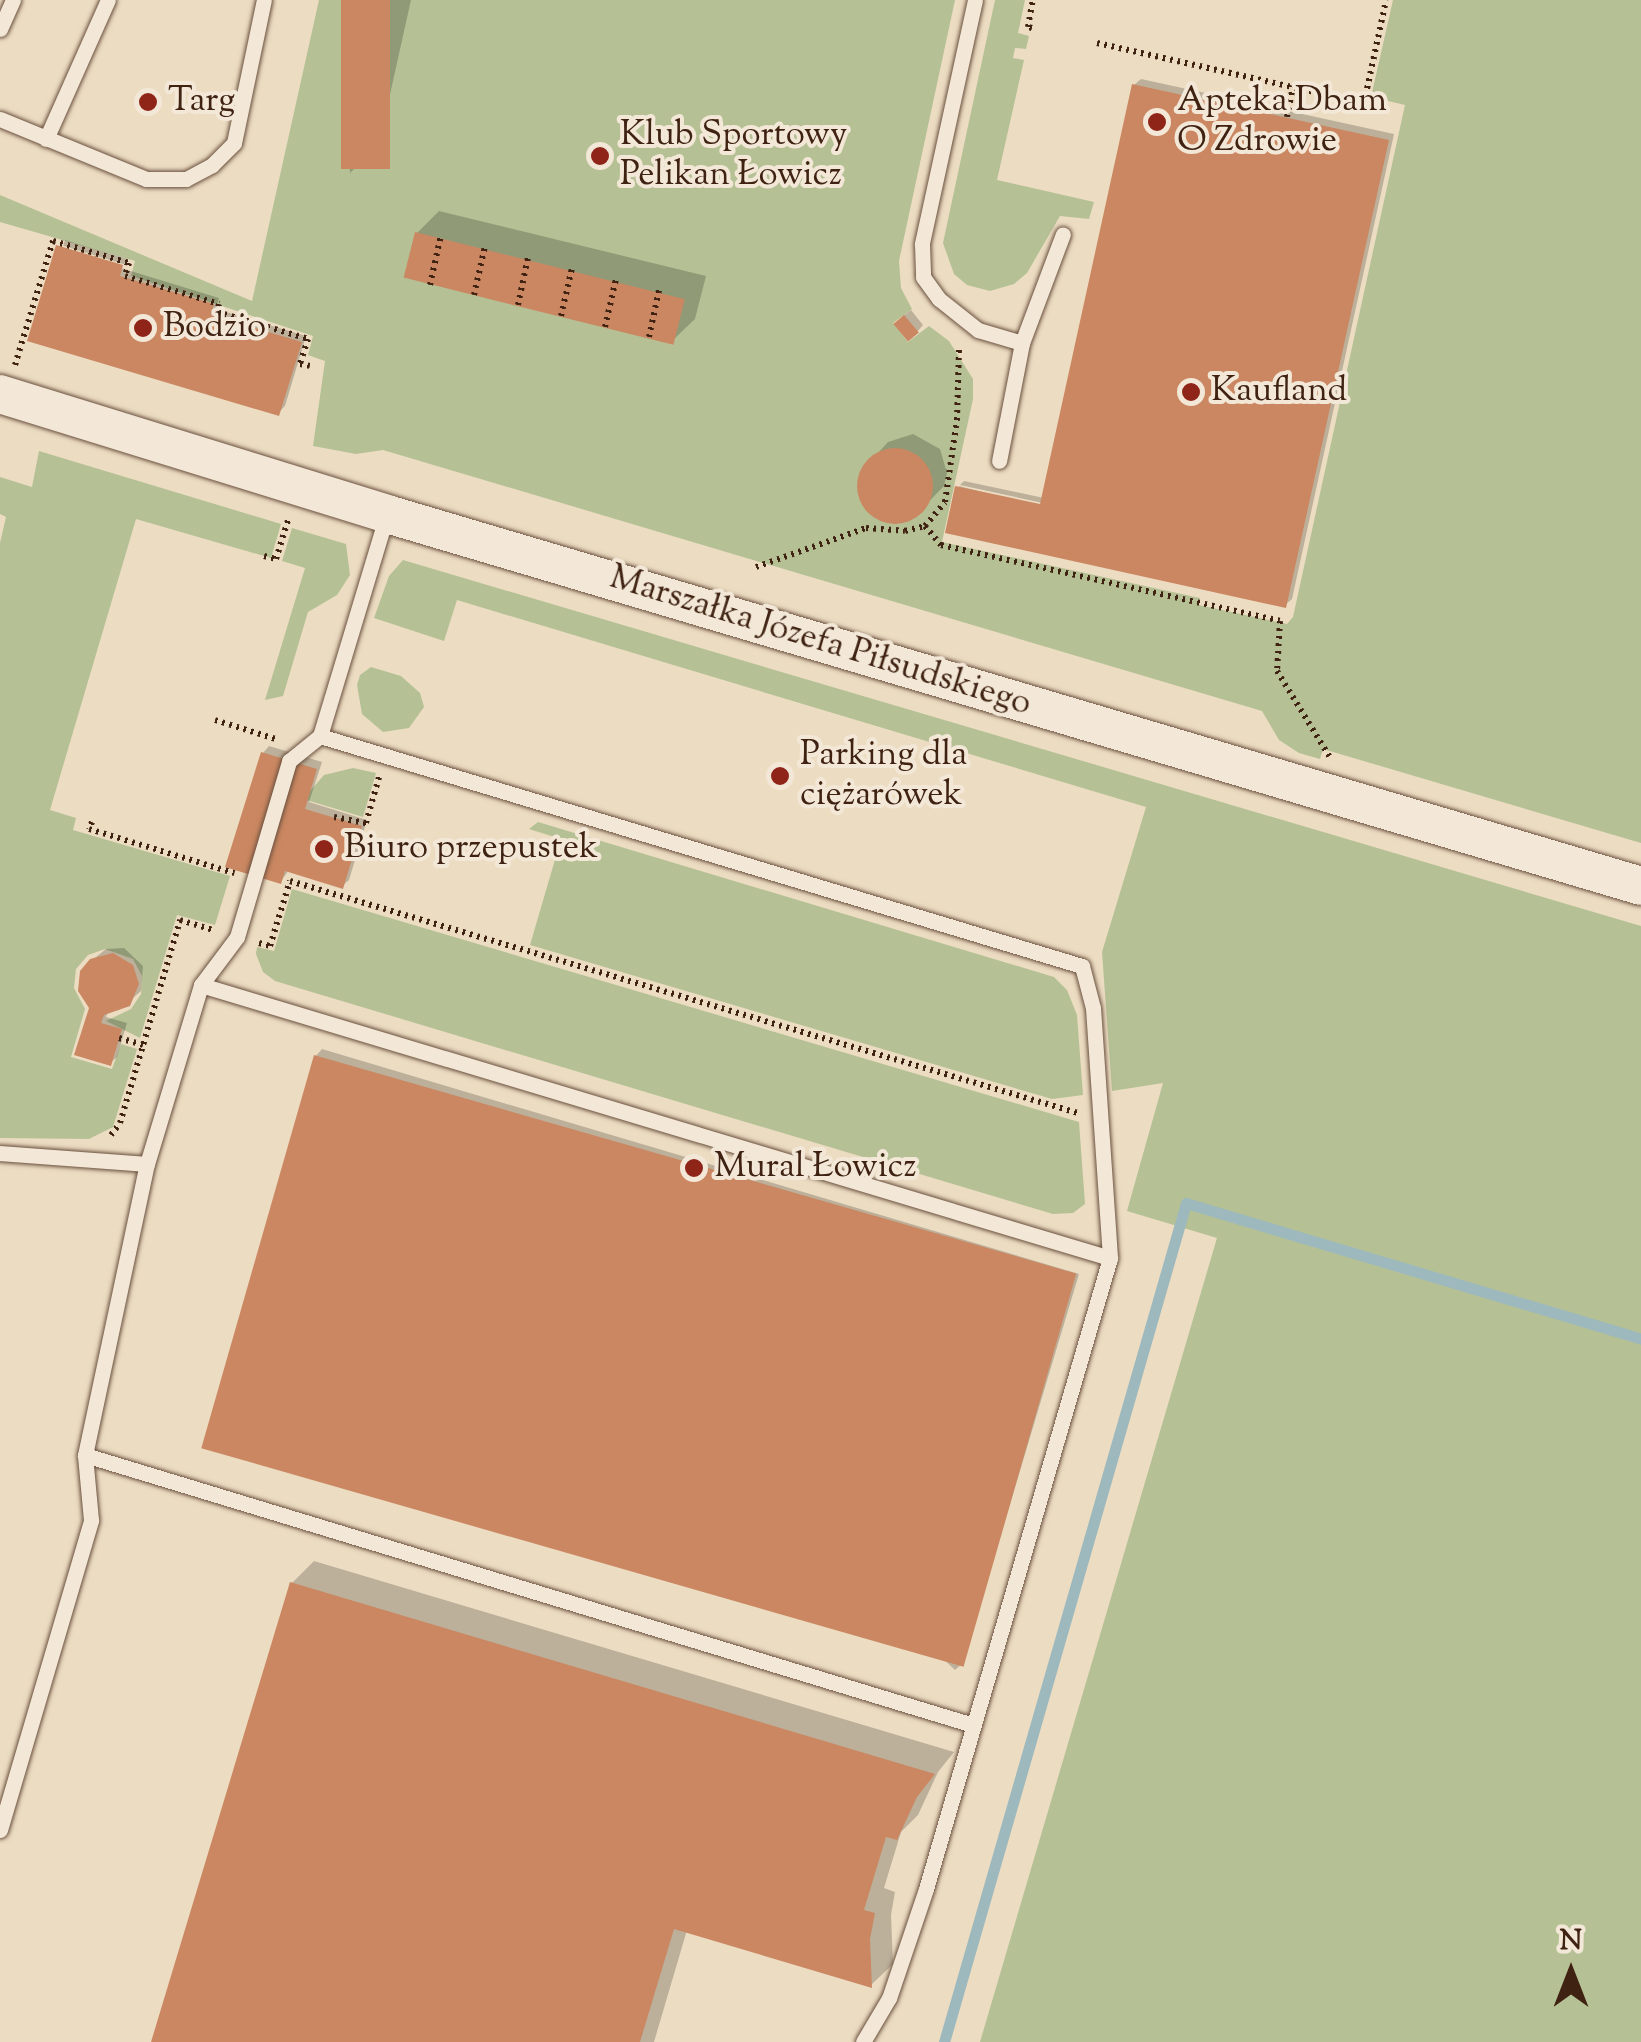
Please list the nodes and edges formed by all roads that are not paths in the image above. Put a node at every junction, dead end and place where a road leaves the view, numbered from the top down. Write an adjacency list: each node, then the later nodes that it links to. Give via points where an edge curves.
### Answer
1 (13, 0): 5 (lane)
2 (108, 0): 7 (lane)
3 (264, 0): 7 (lane, via 234,143 212,166 186,180 146,180)
4 (976, 0): 9 (lane, via 922,244 922,277 978,330)
5 (0, 29)
6 (0, 119): 7 (lane)
7 (46, 139)
8 (1063, 234): 9 (lane)
9 (1022, 343): 11 (lane)
10 (7, 383): 12 (street, Marszałka Józefa Piłsudskiego)
11 (1000, 461)
12 (388, 514): 13 (lane); 14 (street, Marszałka Józefa Piłsudskiego)
13 (320, 736): 15 (lane, via 289,761 237,936); 18 (lane, via 1082,966 1093,1008)
14 (1641, 886)
15 (201, 985): 17 (lane); 18 (lane)
16 (0, 1153): 17 (lane)
17 (147, 1164): 19 (lane)
18 (1110, 1258): 20 (lane)
19 (84, 1455): 20 (lane); 21 (lane, via 91,1520)
20 (973, 1725): 22 (lane, via 889,1998)
21 (0, 1830)
22 (864, 2042)

